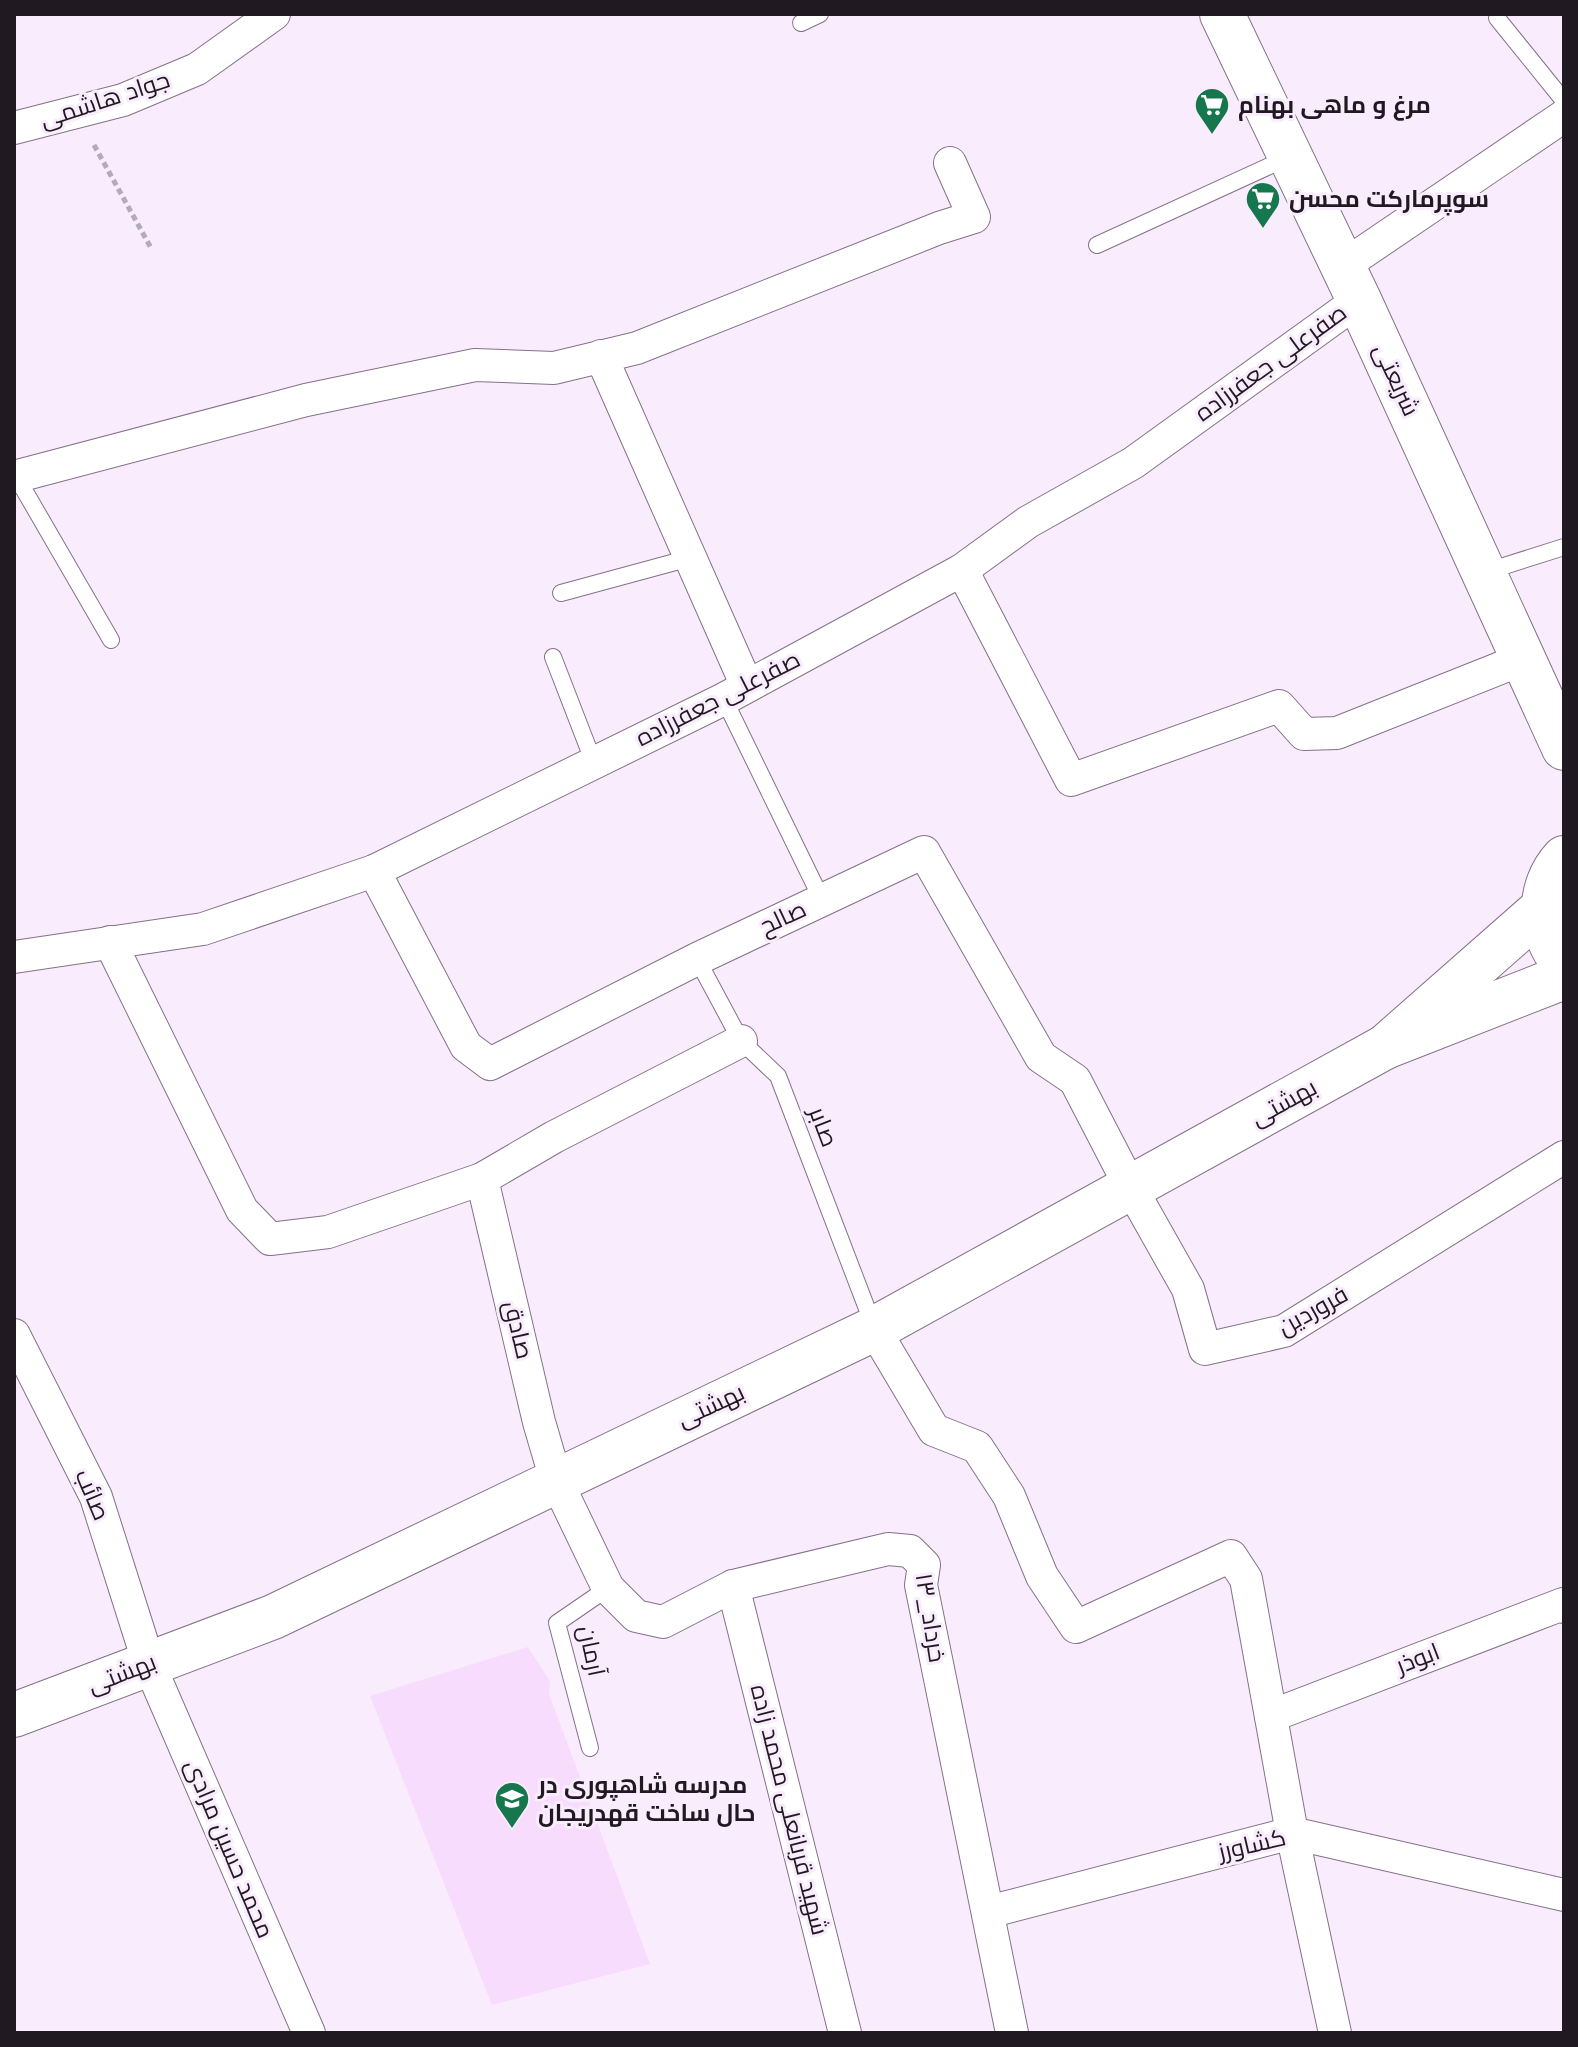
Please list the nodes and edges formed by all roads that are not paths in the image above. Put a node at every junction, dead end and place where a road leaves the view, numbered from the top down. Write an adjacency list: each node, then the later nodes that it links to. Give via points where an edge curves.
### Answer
1 (274, 14): 8 (street, جواد هاشمی, via 197,69 123,100)
2 (820, 14): 5 (lane)
3 (1222, 14): 9 (street, شریعتی)
4 (1497, 18): 6 (lane)
5 (801, 23)
6 (1564, 101)
7 (1564, 116): 12 (street, صفرعلی جعفرزاده)
8 (14, 128)
9 (1291, 156): 11 (lane); 12 (street, شریعتی)
10 (950, 163): 13 (street, via 974,217 637,348)
11 (1097, 245)
12 (1351, 283): 17 (street, صفرعلی جعفرزاده, via 1133,463 1028,522); 18 (street, شریعتی)
13 (601, 356): 14 (street, via 554,368 475,365 306,400); 16 (street)
14 (15, 475): 20 (lane)
15 (1564, 547): 18 (lane)
16 (690, 558): 19 (lane); 23 (street)
17 (962, 570): 22 (street, via 1071,780 1279,706 1304,734 1337,733); 23 (street, صفرعلی جعفرزاده)
18 (1484, 573): 22 (street, شریعتی)
19 (561, 593)
20 (111, 640)
21 (553, 657): 25 (lane)
22 (1523, 659): 24 (street, شریعتی)
23 (735, 692): 25 (street, صفرعلی جعفرزاده); 28 (lane)
24 (1564, 748)
25 (594, 763): 27 (street, صفرعلی جعفرزاده)
26 (1564, 858): 29 (street, via 1548,883)
27 (374, 871): 30 (street, صفرعلی جعفرزاده, via 203,929); 32 (street, صالح, via 466,1046 490,1064)
28 (822, 900): 32 (street, صالح); 39 (street, صالح, via 924,852 1041,1057 1075,1080)
29 (1543, 908): 33 (street, via 1545,933); 36 (street)
30 (110, 942): 31 (street, صفرعلی جعفرزاده); 38 (street, via 242,1210 270,1239 328,1232)
31 (14, 957)
32 (697, 959): 35 (lane, صابر)
33 (1564, 963)
34 (1564, 977): 36 (street)
35 (741, 1041): 38 (street); 40 (lane, صابر, via 778,1076)
36 (1385, 1047): 39 (street, بهشتی)
37 (1564, 1157): 39 (street, فروردین, via 1284,1331 1205,1349 1188,1289)
38 (482, 1179): 42 (street, صادق)
39 (1131, 1188): 40 (street, بهشتی)
40 (874, 1329): 42 (street, بهشتی); 48 (street, via 934,1430 977,1447 1009,1496 1042,1576 1076,1627 1231,1556 1246,1579)
41 (14, 1335): 46 (street, صائب, via 96,1497)
42 (556, 1480): 44 (street, ۱۳_خرداد); 46 (street, بهشتی, via 273,1617)
43 (733, 1586): 44 (street, ۱۳_خرداد, via 663,1622 636,1616); 52 (street, ۱۳_خرداد, via 888,1549 910,1551 924,1565 921,1585); 54 (street, شهید قربانعلی محمد زاده)
44 (608, 1588): 49 (lane, آرمان, via 557,1623)
45 (1564, 1607): 48 (street, ابوذر)
46 (149, 1664): 47 (street, بهشتی); 53 (street, محمد حسین مرادی)
47 (14, 1715)
48 (1271, 1716): 50 (street)
49 (590, 1748)
50 (1292, 1833): 51 (street, کشاورز); 52 (street, کشاورز); 56 (street)
51 (1564, 1895)
52 (988, 1912): 55 (street, ۱۳_خرداد)
53 (309, 2033)
54 (845, 2033)
55 (1012, 2033)
56 (1335, 2033)

